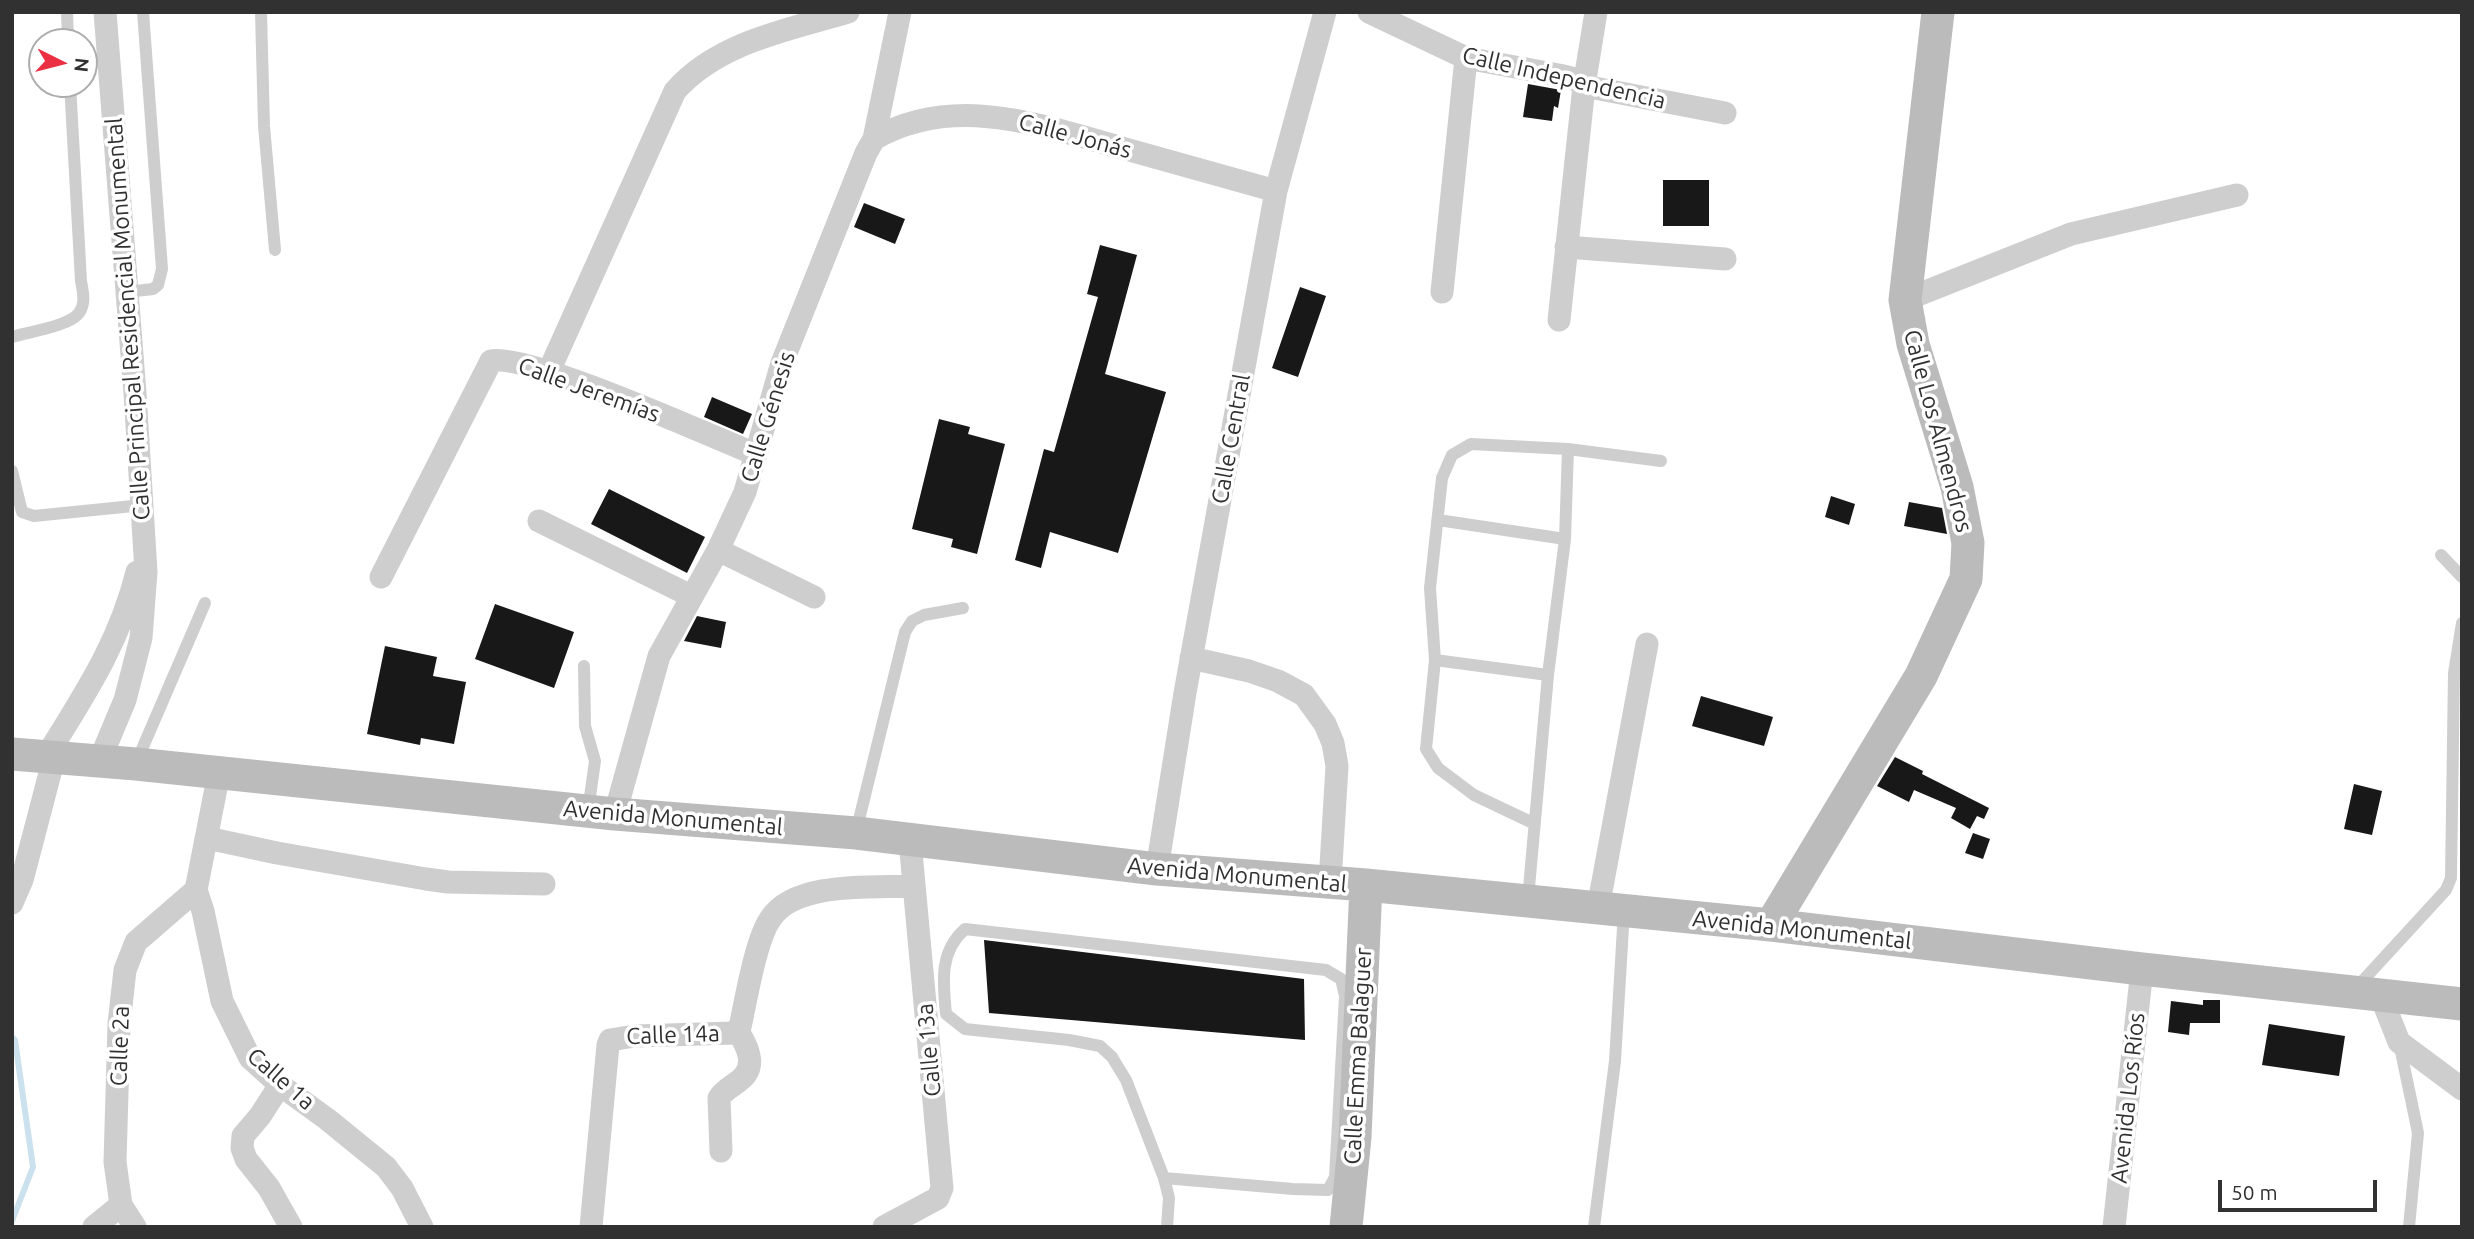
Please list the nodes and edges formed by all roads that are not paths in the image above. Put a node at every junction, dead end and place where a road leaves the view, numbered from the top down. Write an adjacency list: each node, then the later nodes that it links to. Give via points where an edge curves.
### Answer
1 (105, 12): 20 (street, Calle Principal Residencial Monumental)
2 (143, 12): 20 (lane, via 162,269 153,289)
3 (261, 12): 18 (lane, via 264,126)
4 (848, 12): 25 (street, via 741,44 686,78 675,91)
5 (900, 12): 14 (street, Calle Génesis)
6 (1325, 12): 15 (street, Calle Central)
7 (1369, 12): 10 (street, Calle Independencia)
8 (1596, 12): 11 (street)
9 (1938, 12): 22 (main road, Calle Los Almendros)
10 (1466, 58): 11 (street, Calle Independencia, via 1564,76); 21 (street)
11 (1584, 86): 13 (street, Calle Independencia); 17 (street)
12 (72, 98): 24 (lane, via 84,300 72,320)
13 (1725, 113)
14 (874, 139): 15 (street, Calle Jonás, via 895,127 929,118 996,116); 27 (street, Calle Génesis, via 782,363)
15 (1276, 191): 45 (street, Calle Central)
16 (2237, 195): 22 (street, via 2071,234)
17 (1566, 247): 19 (street); 23 (street)
18 (275, 250)
19 (1725, 259)
20 (127, 292): 30 (street, Calle Principal Residencial Monumental)
21 (1442, 292)
22 (1905, 300): 70 (main road, Calle Los Almendros, via 1913,344 1957,487 1968,543 1966,579 1922,676)
23 (1559, 320)
24 (12, 337)
25 (550, 371): 27 (street, Calle Jeremías); 37 (street, Calle Jeremías, via 500,358 491,361)
26 (1568, 449): 28 (lane); 31 (lane, via 1471,444 1452,456 1442,478); 33 (lane)
27 (755, 454): 35 (street, Calle Génesis, via 745,492)
28 (1661, 461)
29 (12, 471): 30 (lane, via 22,512 34,516)
30 (143, 505): 34 (street, Calle Principal Residencial Monumental)
31 (1438, 520): 33 (lane); 46 (lane, via 1430,588)
32 (539, 521): 39 (street)
33 (1565, 539): 49 (lane)
34 (144, 542): 48 (street, Calle Principal Residencial Monumental, via 123,619); 50 (street, Calle Principal Residencial Monumental, via 141,638)
35 (718, 550): 39 (street, Calle Génesis); 40 (street)
36 (2441, 555): 38 (lane)
37 (381, 577)
38 (2462, 577)
39 (691, 596): 56 (street, Calle Génesis, via 659,656)
40 (814, 597)
41 (205, 603): 54 (lane)
42 (963, 608): 58 (lane, via 924,615 912,621 905,632)
43 (2462, 622): 72 (lane, via 2454,673 2451,878)
44 (1647, 644): 69 (street)
45 (1191, 658): 61 (street, Calle Central); 62 (street, via 1278,681 1304,695 1325,724 1337,766)
46 (1435, 660): 49 (lane); 57 (lane, via 1426,749 1438,768 1474,795)
47 (584, 666): 56 (lane, via 585,726 595,761)
48 (97, 674): 50 (street); 52 (street, Calle Principal Residencial Monumental)
49 (1548, 675): 57 (lane)
50 (128, 690): 53 (street, Calle Principal Residencial Monumental)
51 (12, 754): 52 (main road, Avenida Monumental)
52 (50, 757): 53 (main road, Avenida Monumental); 68 (street, Calle Principal Residencial Monumental, via 23,880)
53 (99, 762): 54 (main road, Avenida Monumental)
54 (136, 764): 55 (main road, Avenida Monumental)
55 (219, 772): 56 (main road, Avenida Monumental); 59 (street, Calle 1a)
56 (601, 813): 58 (main road, Avenida Monumental)
57 (1535, 824): 67 (lane)
58 (856, 833): 60 (main road, Avenida Monumental)
59 (207, 838): 63 (street, via 448,882); 66 (street, Calle 1a)
60 (910, 841): 61 (main road, Avenida Monumental); 65 (street, Calle 13a)
61 (1157, 869): 62 (main road, Avenida Monumental)
62 (1330, 883): 64 (main road, Avenida Monumental)
63 (544, 884)
64 (1366, 885): 67 (main road, Avenida Monumental); 88 (main road, Calle Emma Balaguer, via 1355,1137)
65 (914, 886): 74 (street, Calle 14a, via 817,891 782,904 769,920 760,944); 86 (street, Calle 13a, via 942,1188 938,1199)
66 (196, 890): 76 (street, Calle 1a, via 222,1001 244,1050); 80 (street, Calle 2a, via 136,942 125,970 115,1162)
67 (1528, 901): 69 (main road, Avenida Monumental)
68 (12, 903)
69 (1611, 909): 70 (main road, Avenida Monumental); 89 (lane, via 1615,1060)
70 (1771, 925): 71 (main road, Avenida Monumental)
71 (2141, 969): 72 (main road, Avenida Monumental); 90 (street, Avenida Los Ríos)
72 (2367, 992): 73 (main road, Avenida Monumental); 75 (street)
73 (2462, 1003)
74 (737, 1030): 78 (street, via 750,1060 744,1078 719,1098); 85 (street, Calle 14a, via 610,1040)
75 (2399, 1042): 77 (street); 91 (lane, via 2418,1133)
76 (280, 1084): 83 (street, via 243,1136 242,1149); 84 (street, Calle 1a, via 386,1167)
77 (2462, 1089)
78 (721, 1151)
79 (1164, 1178): 79 (lane, via 1328,1190 1336,1163 1345,996 1341,979 1326,970 965,929 953,939 942,975 946,1014 965,1028 1100,1046 1126,1080); 87 (lane, via 1169,1198)
80 (121, 1205): 81 (street); 82 (street, Calle 2a)
81 (94, 1227)
82 (135, 1227)
83 (291, 1227)
84 (422, 1227)
85 (591, 1227)
86 (884, 1227)
87 (1167, 1227)
88 (1346, 1227)
89 (1594, 1227)
90 (2114, 1227)
91 (2409, 1227)

